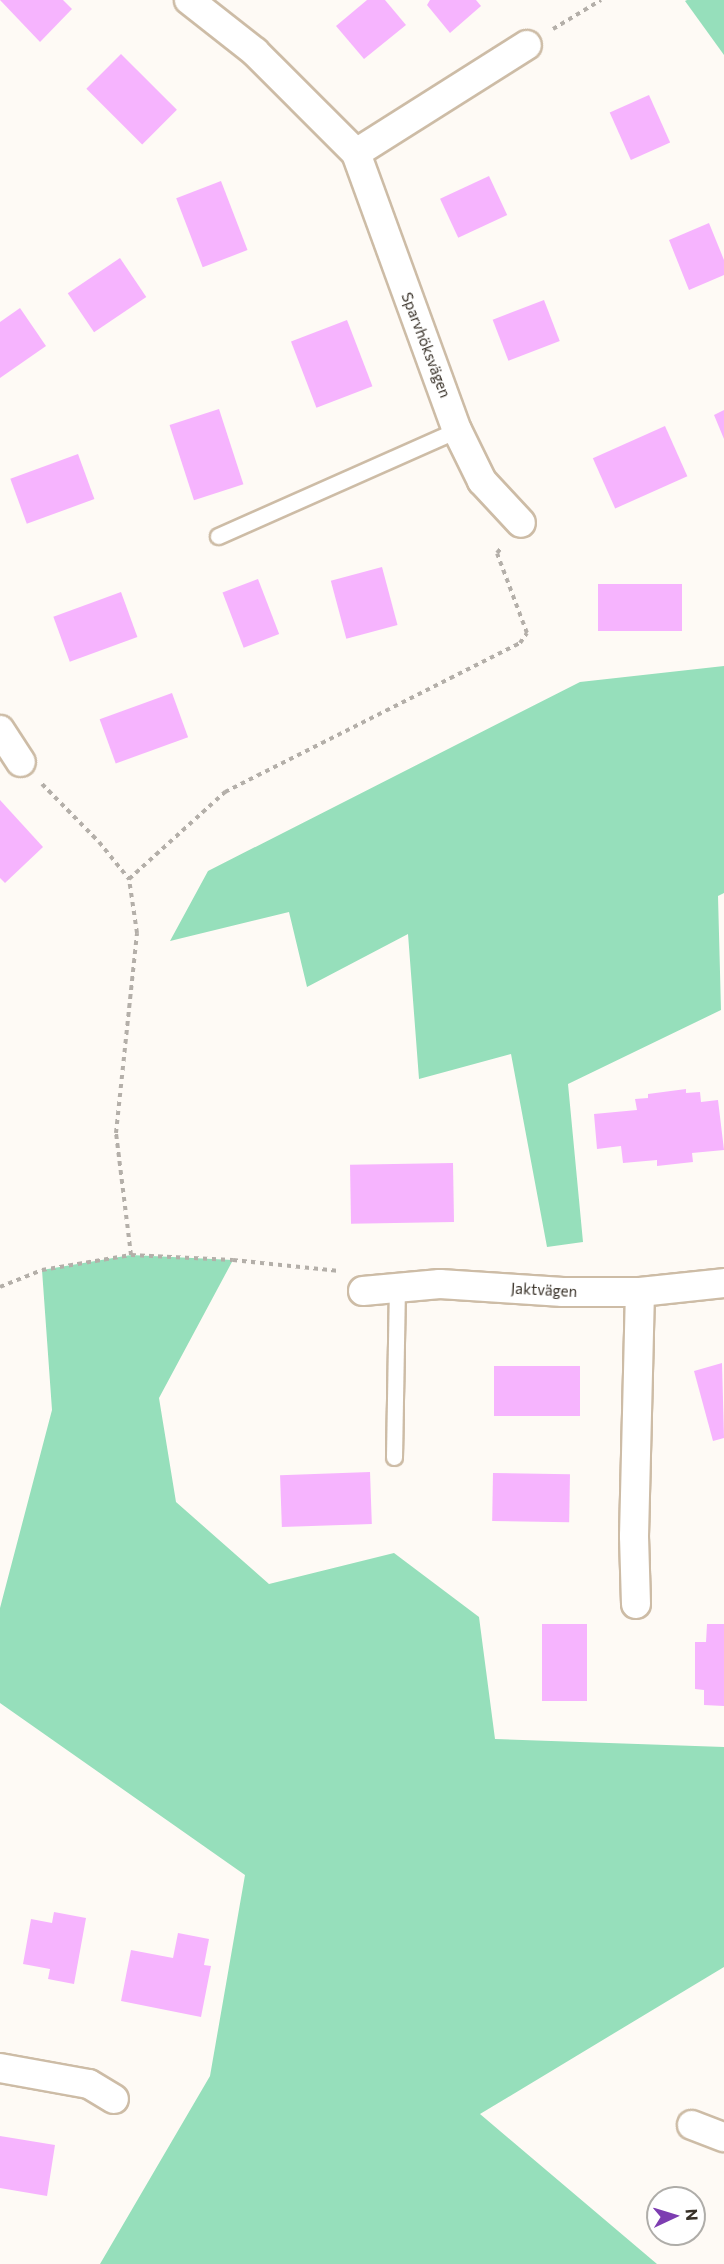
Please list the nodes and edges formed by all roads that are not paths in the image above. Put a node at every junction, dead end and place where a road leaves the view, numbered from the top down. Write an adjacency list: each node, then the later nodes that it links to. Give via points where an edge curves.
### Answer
1 (189, 0): 3 (street, Sparvhöksvägen, via 255,52)
2 (527, 45): 3 (street)
3 (356, 153): 4 (street, Sparvhöksvägen)
4 (457, 430): 5 (street, Sparvhöksvägen, via 482,481); 6 (lane)
5 (521, 523)
6 (218, 536)
7 (0, 730): 8 (street)
8 (21, 762)
9 (724, 1283): 12 (street, Jaktvägen)
10 (397, 1288): 11 (street, Jaktvägen); 12 (street, Jaktvägen, via 440,1284 563,1292); 13 (lane)
11 (363, 1291)
12 (640, 1292): 14 (street)
13 (394, 1457)
14 (636, 1604)
15 (0, 2068): 16 (street, via 89,2084)
16 (114, 2099)
17 (692, 2125): 18 (street)
18 (724, 2136)

